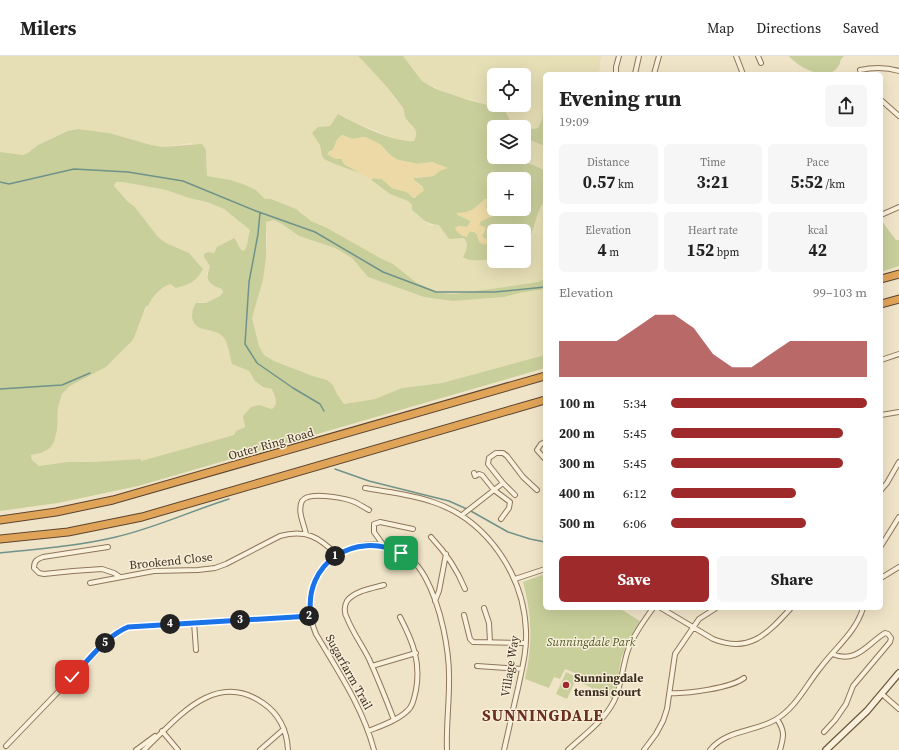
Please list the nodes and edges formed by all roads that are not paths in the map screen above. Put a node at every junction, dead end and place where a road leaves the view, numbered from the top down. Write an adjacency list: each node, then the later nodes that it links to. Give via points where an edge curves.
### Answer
1 (619, 56): 8 (street)
2 (639, 56): 9 (street)
3 (658, 56): 10 (street)
4 (736, 56): 11 (street)
5 (758, 56): 6 (street)
6 (761, 63)
7 (899, 71): 12 (street, via 872,67)
8 (616, 72)
9 (635, 72)
10 (654, 72)
11 (742, 72)
12 (861, 72)
13 (883, 102): 14 (street)
14 (899, 116)
15 (899, 207): 16 (street)
16 (883, 214)
17 (899, 274): 18 (highway)
18 (883, 278)
19 (899, 299): 20 (highway)
20 (883, 303)
21 (899, 354): 22 (street)
22 (883, 359)
23 (543, 377): 41 (highway, Outer Ring Road, via 113,500)
24 (543, 401): 45 (highway, via 142,517 68,532)
25 (899, 412): 26 (street)
26 (883, 415)
27 (543, 443): 28 (street, via 537,450)
28 (543, 457)
29 (899, 462): 33 (street)
30 (474, 473): 34 (street, via 474,476 482,475)
31 (503, 483): 34 (street); 35 (street, via 488,464 489,458 500,452 507,456); 36 (street)
32 (365, 488): 38 (street, Village Way, via 432,501)
33 (883, 488)
34 (494, 490): 38 (street); 40 (street, via 510,502 510,508)
35 (537, 490)
36 (515, 495)
37 (369, 510): 43 (street, via 346,499 307,497 303,499 300,511)
38 (462, 515): 55 (street, Village Way, via 492,543)
39 (899, 517): 46 (street)
40 (501, 519)
41 (0, 520)
42 (413, 529): 47 (street, via 380,522 374,524 374,532)
43 (306, 534): 50 (street, Brookend Close, via 322,541); 53 (street, Brookend Close, via 280,536 215,568 154,571)
44 (431, 537): 49 (street)
45 (0, 539)
46 (883, 543)
47 (384, 546): 50 (street, Sugarfarm Trail, via 358,546); 59 (street, Sugarfarm Trail, via 401,553 417,566)
48 (108, 547): 53 (street, via 43,557 37,559 34,568 44,574 102,569)
49 (446, 554): 58 (street); 59 (street)
50 (337, 555): 67 (street, Sugarfarm Trail, via 322,568 313,586)
51 (899, 567): 54 (street)
52 (543, 570): 55 (street)
53 (120, 577): 56 (street, Brookend Close)
54 (883, 577)
55 (515, 579): 72 (street, Village Way, via 524,612)
56 (90, 583)
57 (384, 585): 76 (street, via 353,595 345,605 346,618)
58 (465, 589)
59 (435, 601): 97 (street, Sugarfarm Trail, via 446,644 450,681)
60 (484, 608): 71 (street, via 489,623)
61 (652, 610): 99 (street, via 628,650 614,702 600,720)
62 (664, 610): 70 (street)
63 (713, 610): 70 (street)
64 (789, 610): 70 (street, via 761,638 745,644 721,642)
65 (862, 610): 75 (street, via 854,628)
66 (464, 615): 71 (street, via 471,641)
67 (311, 616): 69 (street); 87 (street, Sugarfarm Trail, via 316,634)
68 (400, 617): 74 (street, via 411,636)
69 (194, 622): 73 (street); 90 (street, via 137,626 120,630)
70 (693, 627): 81 (street, via 675,654)
71 (490, 642): 72 (street)
72 (525, 643): 78 (street, Village Way)
73 (196, 650)
74 (416, 653): 76 (street); 85 (street, via 418,670 414,700 406,712)
75 (832, 654): 84 (street, via 797,700); 89 (street, via 844,657 856,655 885,633 891,638 853,686 846,704)
76 (372, 666): 85 (street)
77 (477, 666): 78 (street)
78 (522, 669): 98 (street, Village Way)
79 (899, 673): 82 (main road)
80 (744, 678): 81 (street, via 736,683 690,693)
81 (670, 693): 100 (street, via 663,721)
82 (882, 694): 83 (street); 103 (main road)
83 (899, 709)
84 (777, 719): 101 (street, via 728,736); 102 (street, via 784,735)
85 (394, 720): 87 (street)
86 (284, 729): 88 (street, via 267,705 249,695 228,692 202,699); 94 (street); 95 (street)
87 (368, 730): 96 (street, Sugarfarm Trail)
88 (160, 732): 91 (street); 92 (street); 93 (street)
89 (824, 732)
90 (6, 746)
91 (136, 750)
92 (144, 750)
93 (178, 750)
94 (260, 750)
95 (288, 750)
96 (374, 750)
97 (447, 750)
98 (504, 750)
99 (568, 750)
100 (644, 750)
101 (710, 750)
102 (780, 750)
103 (826, 750)

